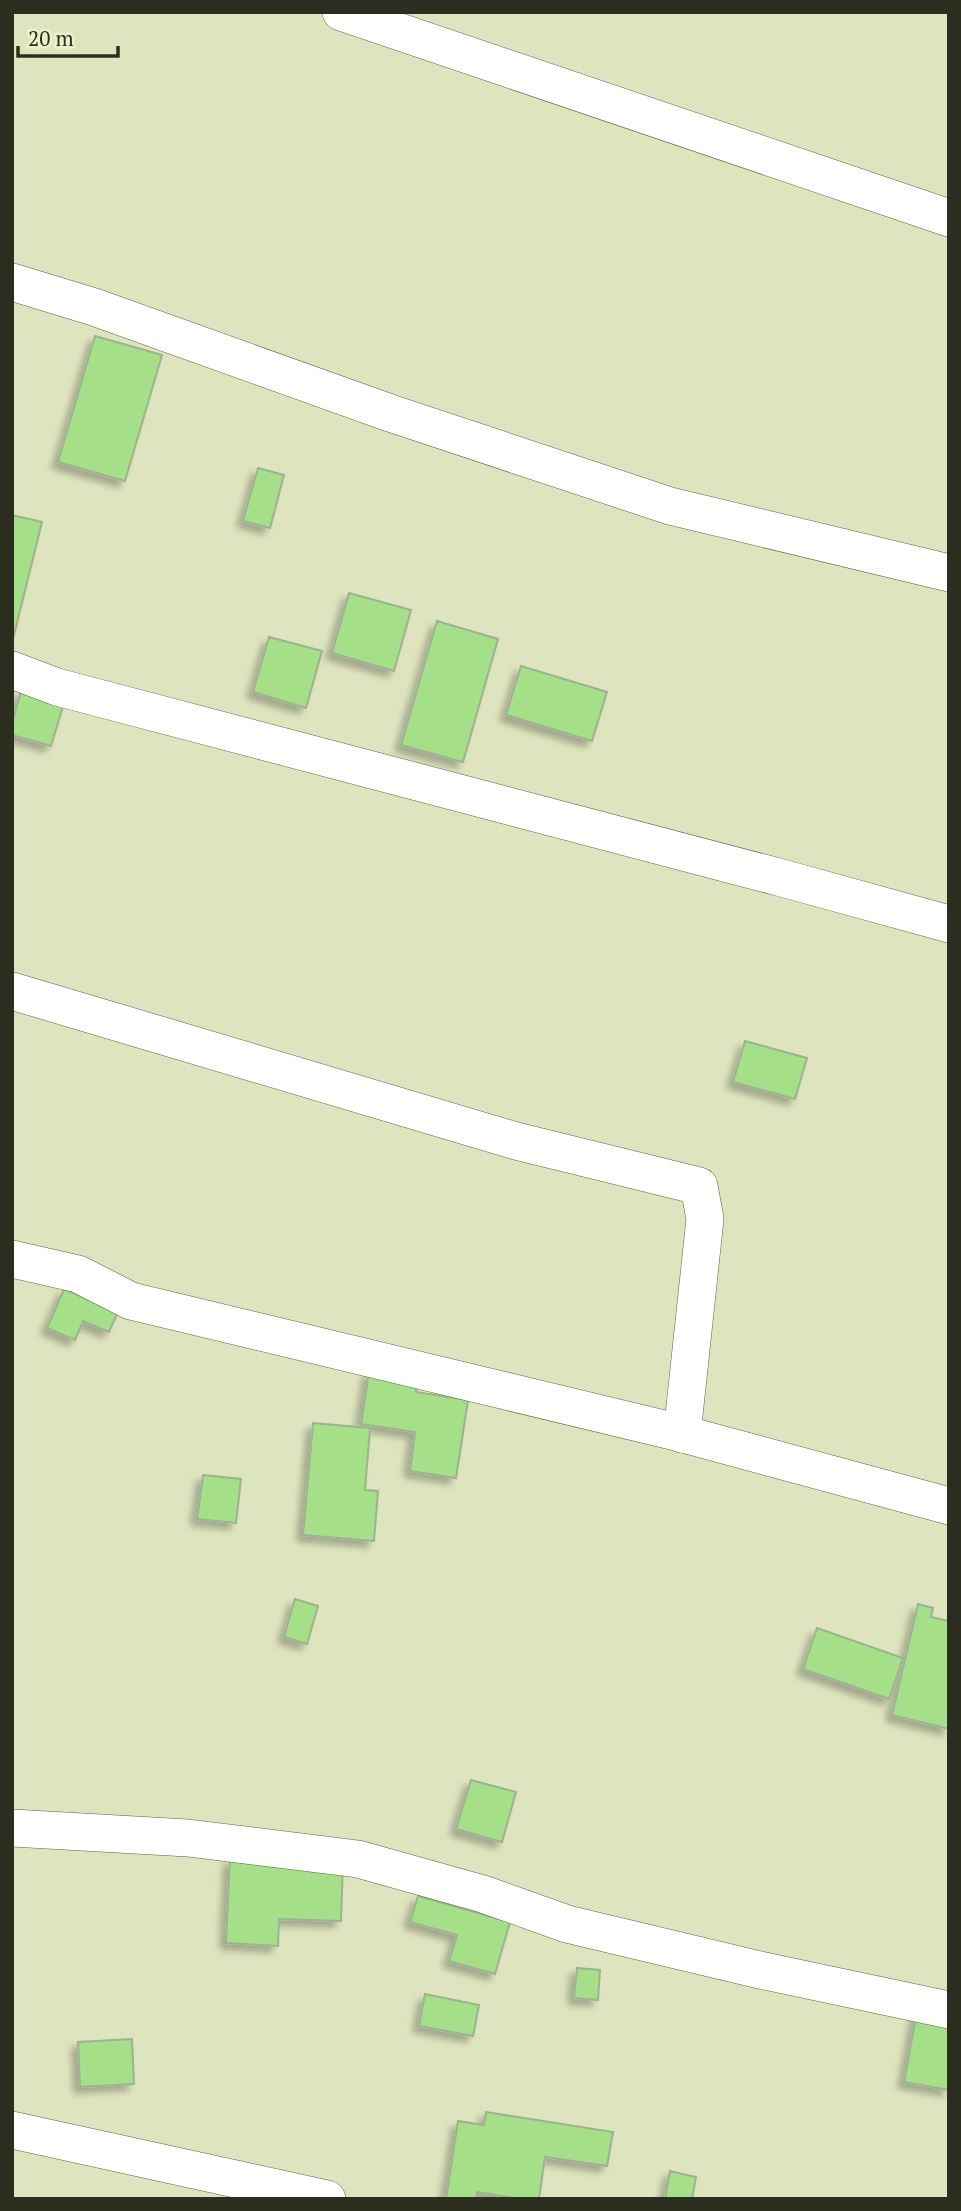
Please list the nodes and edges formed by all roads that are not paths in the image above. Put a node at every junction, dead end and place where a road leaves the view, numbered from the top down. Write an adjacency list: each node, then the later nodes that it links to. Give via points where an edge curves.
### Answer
1 (341, 12): 2 (street)
2 (949, 218)
3 (12, 282): 4 (street, via 670,506)
4 (949, 573)
5 (12, 670): 6 (street, via 57,687)
6 (949, 924)
7 (12, 991): 9 (street, via 516,1141 699,1186 705,1219)
8 (12, 1259): 9 (street, via 78,1274 131,1301)
9 (682, 1434): 10 (street)
10 (949, 1506)
11 (12, 1828): 12 (street, via 187,1838 358,1859 483,1894 567,1924)
12 (949, 2010)
13 (12, 2130): 14 (street)
14 (327, 2199)

